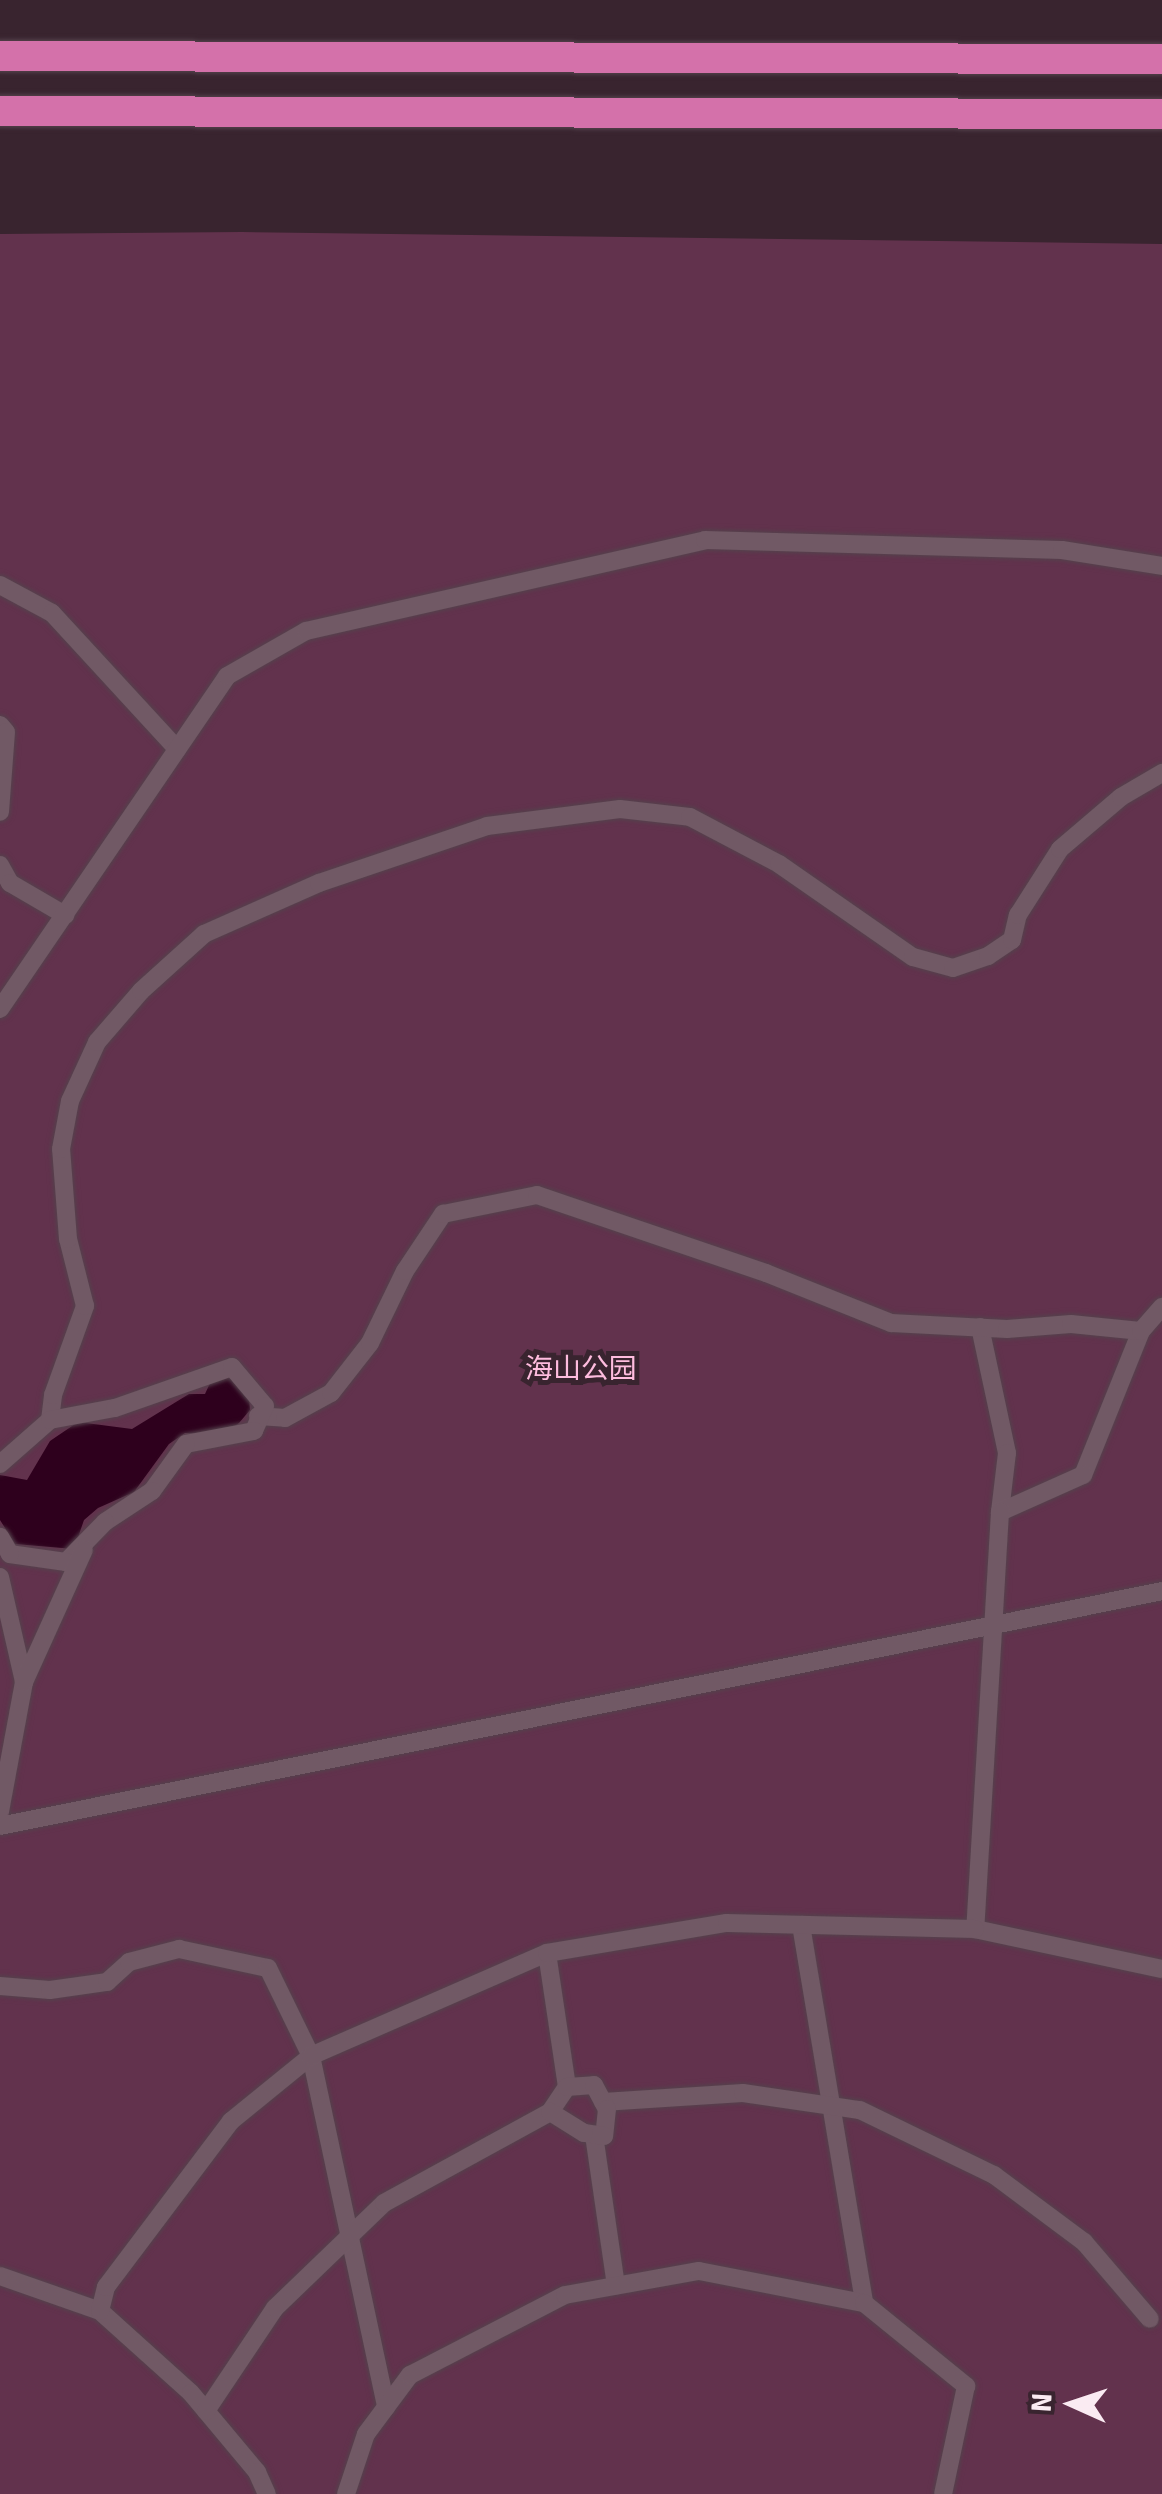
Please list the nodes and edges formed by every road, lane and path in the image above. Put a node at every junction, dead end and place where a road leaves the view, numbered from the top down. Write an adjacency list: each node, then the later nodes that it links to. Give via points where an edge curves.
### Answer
1 (0, 56): 2 (highway)
2 (1162, 59)
3 (0, 111): 4 (highway)
4 (1162, 114)
5 (1162, 566): 8 (lane, via 1062,550 705,540 306,631 228,676)
6 (0, 584): 8 (lane, via 52,613)
7 (0, 725): 10 (lane, via 6,732)
8 (177, 750): 12 (lane)
9 (1162, 772): 18 (lane, via 1060,849 1025,902 1012,940 953,968 913,957 779,864 690,817 620,809 487,826 320,883 204,934 97,1042 70,1102 62,1167 68,1239 85,1306)
10 (0, 812)
11 (0, 865): 12 (lane, via 10,883)
12 (65, 914): 13 (lane)
13 (0, 1010)
14 (1162, 1307): 16 (lane)
15 (980, 1328): 16 (lane, via 1070,1324); 17 (lane, via 891,1323 537,1195 444,1214 404,1271 370,1343 331,1392 285,1418); 20 (lane, via 1007,1452)
16 (1140, 1331): 20 (lane, via 1082,1475)
17 (258, 1416): 18 (lane, via 266,1406 232,1367 115,1408); 21 (lane, via 254,1431 186,1444 152,1491)
18 (50, 1420): 19 (lane)
19 (0, 1464)
20 (1000, 1512): 25 (lane)
21 (91, 1536): 22 (lane, via 66,1562 10,1554); 26 (lane)
22 (1, 1543)
23 (0, 1577): 26 (lane)
24 (1162, 1591): 25 (lane)
25 (996, 1624): 28 (lane); 30 (lane)
26 (24, 1682): 27 (lane)
27 (0, 1812)
28 (0, 1826)
29 (801, 1925): 30 (lane); 31 (lane, via 727,1924); 37 (lane)
30 (974, 1929): 32 (lane)
31 (547, 1954): 34 (lane); 35 (lane)
32 (1162, 1969)
33 (0, 1986): 34 (lane, via 50,1990 107,1982 129,1962 179,1949 268,1968)
34 (311, 2056): 40 (lane); 44 (lane, via 231,2121 106,2287)
35 (567, 2086): 36 (lane, via 594,2085); 38 (lane)
36 (602, 2102): 37 (lane, via 743,2092); 39 (lane, via 604,2136)
37 (831, 2106): 43 (lane); 45 (lane, via 860,2110 994,2175 1084,2242)
38 (550, 2112): 39 (lane); 40 (lane, via 384,2203)
39 (594, 2135): 42 (lane)
40 (350, 2237): 46 (lane); 47 (lane, via 275,2308)
41 (0, 2276): 44 (lane)
42 (616, 2285): 43 (lane, via 699,2271); 46 (lane, via 564,2294 410,2375)
43 (864, 2304): 50 (lane, via 966,2386)
44 (100, 2311): 47 (lane)
45 (1150, 2319)
46 (386, 2407): 49 (lane, via 366,2434)
47 (206, 2411): 48 (lane)
48 (267, 2494)
49 (346, 2494)
50 (943, 2494)

